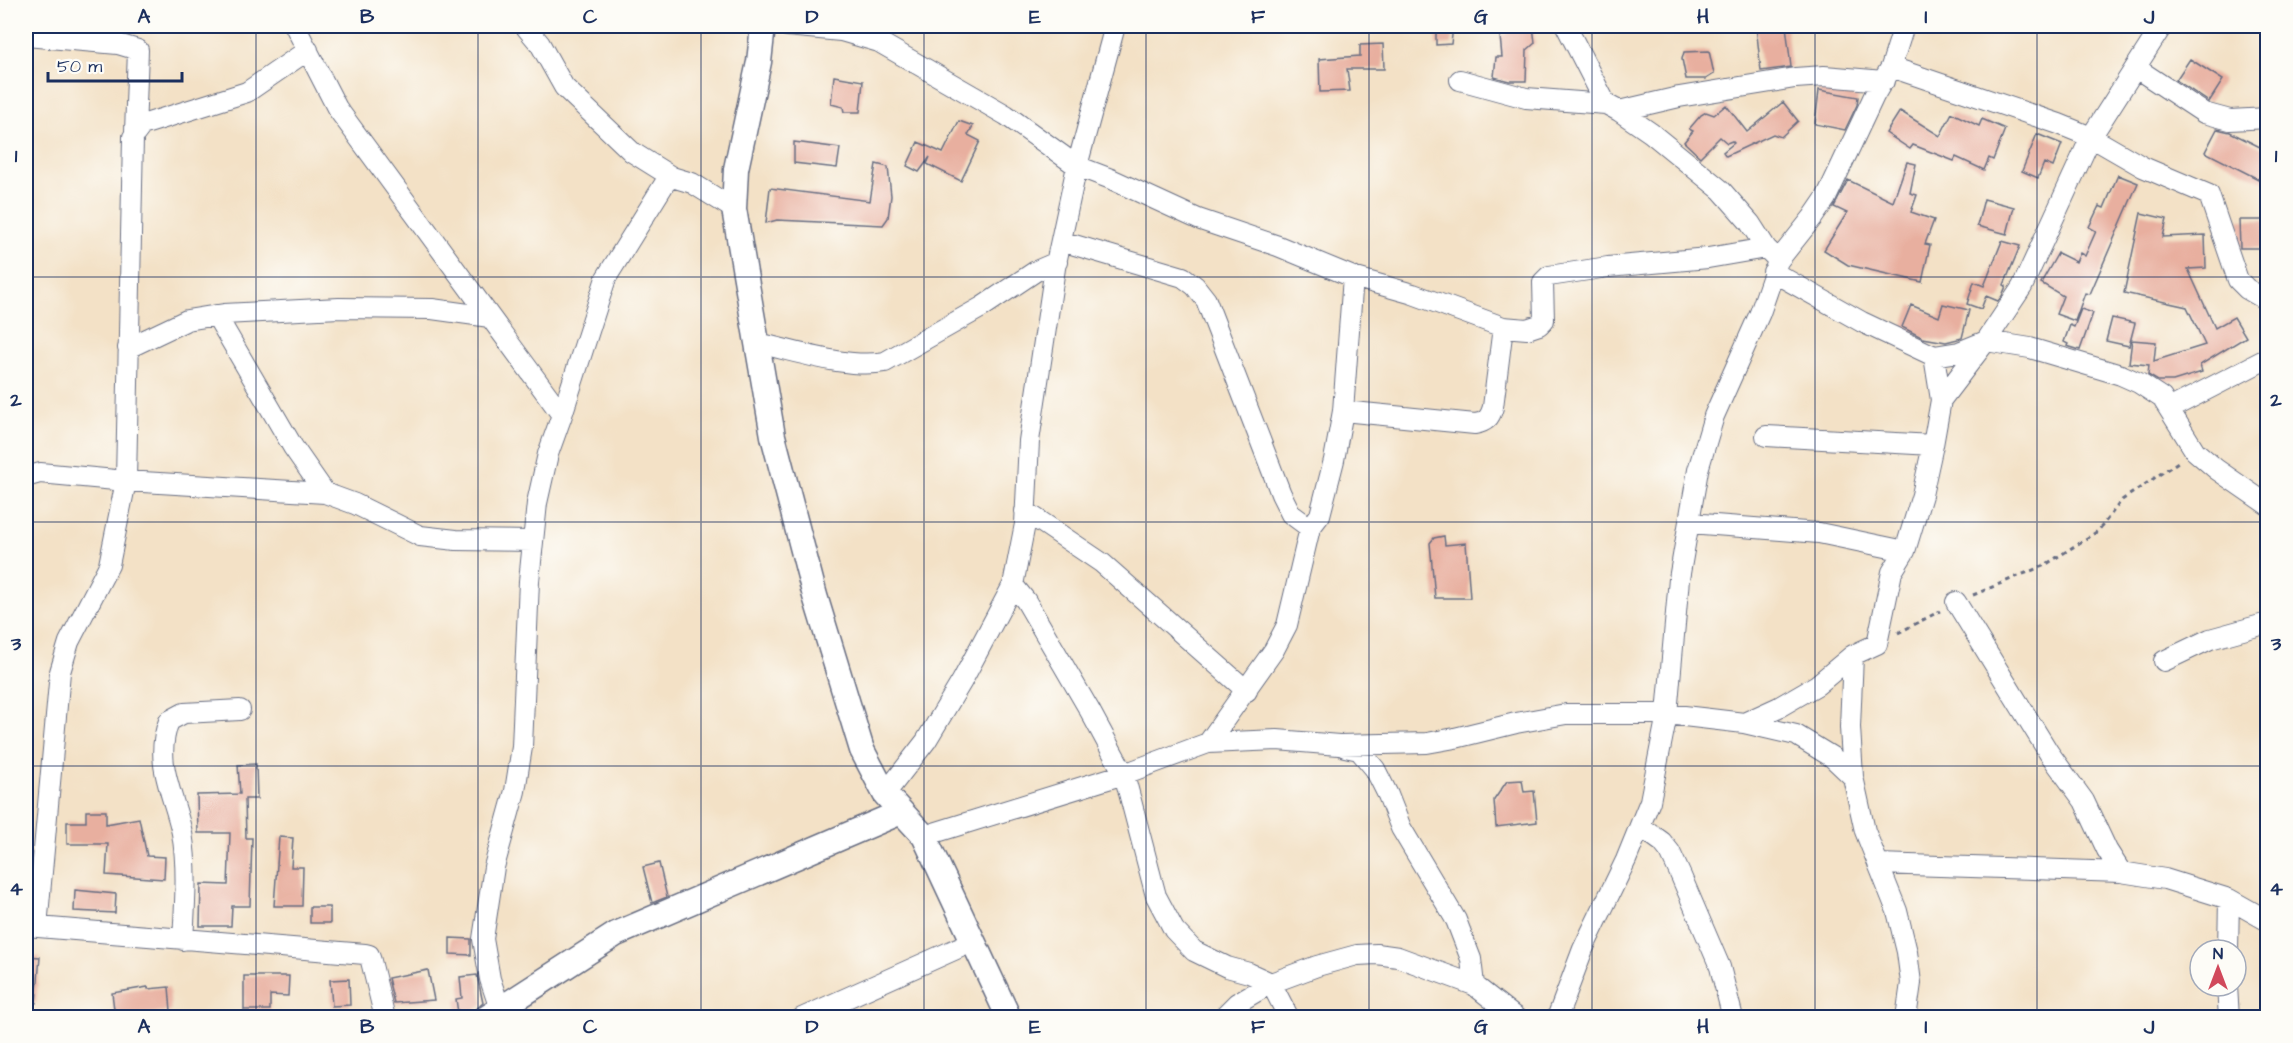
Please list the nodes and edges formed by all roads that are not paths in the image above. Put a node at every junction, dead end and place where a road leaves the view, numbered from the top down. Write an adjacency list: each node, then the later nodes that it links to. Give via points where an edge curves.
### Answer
1 (295, 26): 10 (street)
2 (525, 26): 19 (street, via 564,87 632,152)
3 (763, 26): 20 (street, via 736,169)
4 (788, 26): 18 (street, via 841,31 879,42 1005,115)
5 (1115, 26): 18 (street)
6 (1566, 26): 14 (street)
7 (1904, 26): 12 (street)
8 (2162, 26): 11 (street)
9 (26, 36): 16 (street, via 91,41 138,50)
10 (308, 50): 16 (street, via 247,92 142,125); 27 (street, via 337,108)
11 (2136, 68): 15 (street, via 2204,113 2230,120); 17 (street)
12 (1887, 74): 14 (street, via 1795,78); 17 (street, via 1982,97); 22 (street, via 1826,198 1814,217)
13 (1461, 80): 14 (street, via 1526,98)
14 (1612, 108): 22 (street, via 1652,133 1721,190 1750,223)
15 (2268, 118)
16 (135, 132): 31 (street)
17 (2091, 137): 25 (street, via 2143,167 2209,195 2238,280); 29 (street, via 2022,287)
18 (1077, 166): 21 (street); 24 (street, via 1198,219 1278,246)
19 (672, 177): 20 (street, via 692,183); 37 (street, via 606,278)
20 (734, 209): 30 (street)
21 (1061, 241): 23 (street); 46 (street, via 1183,278 1195,286 1206,300 1281,494 1291,514)
22 (1772, 260): 28 (street, via 1708,258 1549,276 1542,286 1544,320 1527,329); 32 (street, via 1862,322); 45 (street, via 1760,313 1714,416 1698,470)
23 (1057, 262): 30 (street, via 885,362 852,363); 44 (street, via 1029,441)
24 (1353, 278): 28 (street, via 1413,294); 36 (street)
25 (2268, 301)
26 (216, 315): 27 (street, via 339,308 432,309); 31 (street, via 187,320); 42 (street, via 293,447)
27 (490, 317): 37 (street)
28 (1503, 327): 36 (street, via 1493,406 1484,423)
29 (1986, 341): 32 (street); 34 (street); 35 (street, via 2030,348 2121,375 2162,398)
30 (757, 343): 62 (street, via 773,436 815,596 862,750)
31 (128, 348): 41 (street)
32 (1935, 357): 34 (street)
33 (2268, 358): 35 (street)
34 (1941, 400): 39 (street)
35 (2169, 409): 43 (street, via 2195,451)
36 (1343, 411): 46 (street, via 1320,514)
37 (562, 415): 47 (street, via 548,454)
38 (1766, 436): 39 (street)
39 (1933, 445): 48 (street)
40 (26, 477): 41 (street, via 40,473)
41 (126, 481): 42 (street); 69 (street, via 109,565 69,642 60,672)
42 (325, 493): 47 (street, via 420,536)
43 (2268, 505)
44 (1025, 511): 49 (street); 54 (street, via 1102,562)
45 (1689, 523): 48 (street, via 1819,533); 56 (street, via 1679,579)
46 (1310, 528): 54 (street, via 1287,625)
47 (532, 541): 76 (street, via 522,747 515,791 494,867 483,939)
48 (1905, 551): 52 (street, via 1892,572 1877,644)
49 (1013, 585): 60 (street, via 1026,601); 62 (street)
50 (1956, 602): 66 (street, via 2049,753 2084,801)
51 (2268, 623): 53 (street, via 2210,639)
52 (1853, 655): 57 (street, via 1817,685); 61 (street)
53 (2164, 661)
54 (1247, 691): 58 (street)
55 (240, 710): 71 (street, via 184,713 169,721 165,731 165,777 182,832 186,866)
56 (1667, 714): 57 (street); 59 (street, via 1566,714 1427,743); 63 (street, via 1650,801)
57 (1744, 723): 61 (street, via 1796,735 1832,757)
58 (1208, 743): 59 (street, via 1276,740); 60 (street)
59 (1340, 746): 74 (street, via 1359,750 1375,769 1401,828 1456,920 1471,959)
60 (1124, 774): 64 (street); 73 (street, via 1156,896 1174,930 1194,951)
61 (1852, 777): 65 (street, via 1865,831)
62 (893, 803): 64 (street); 76 (street, via 616,934)
63 (1640, 826): 83 (street, via 1583,949); 84 (street, via 1670,852 1720,967)
64 (924, 836): 72 (street)
65 (1878, 864): 66 (street); 85 (street, via 1897,911 1907,952 1911,983)
66 (2121, 872): 67 (street, via 2165,879)
67 (2229, 899): 68 (street); 70 (street)
68 (2268, 921)
69 (31, 926): 71 (street)
70 (2228, 938)
71 (183, 940): 77 (street, via 369,955)
72 (974, 941): 78 (street); 79 (street)
73 (1271, 982): 74 (street, via 1357,955 1377,954 1398,957); 80 (street); 81 (street)
74 (1474, 985): 82 (street)
75 (2228, 998): 86 (street)
76 (496, 1014)
77 (385, 1017)
78 (802, 1017)
79 (1009, 1017)
80 (1222, 1017)
81 (1289, 1017)
82 (1516, 1017)
83 (1557, 1017)
84 (1733, 1017)
85 (1906, 1017)
86 (2229, 1017)

